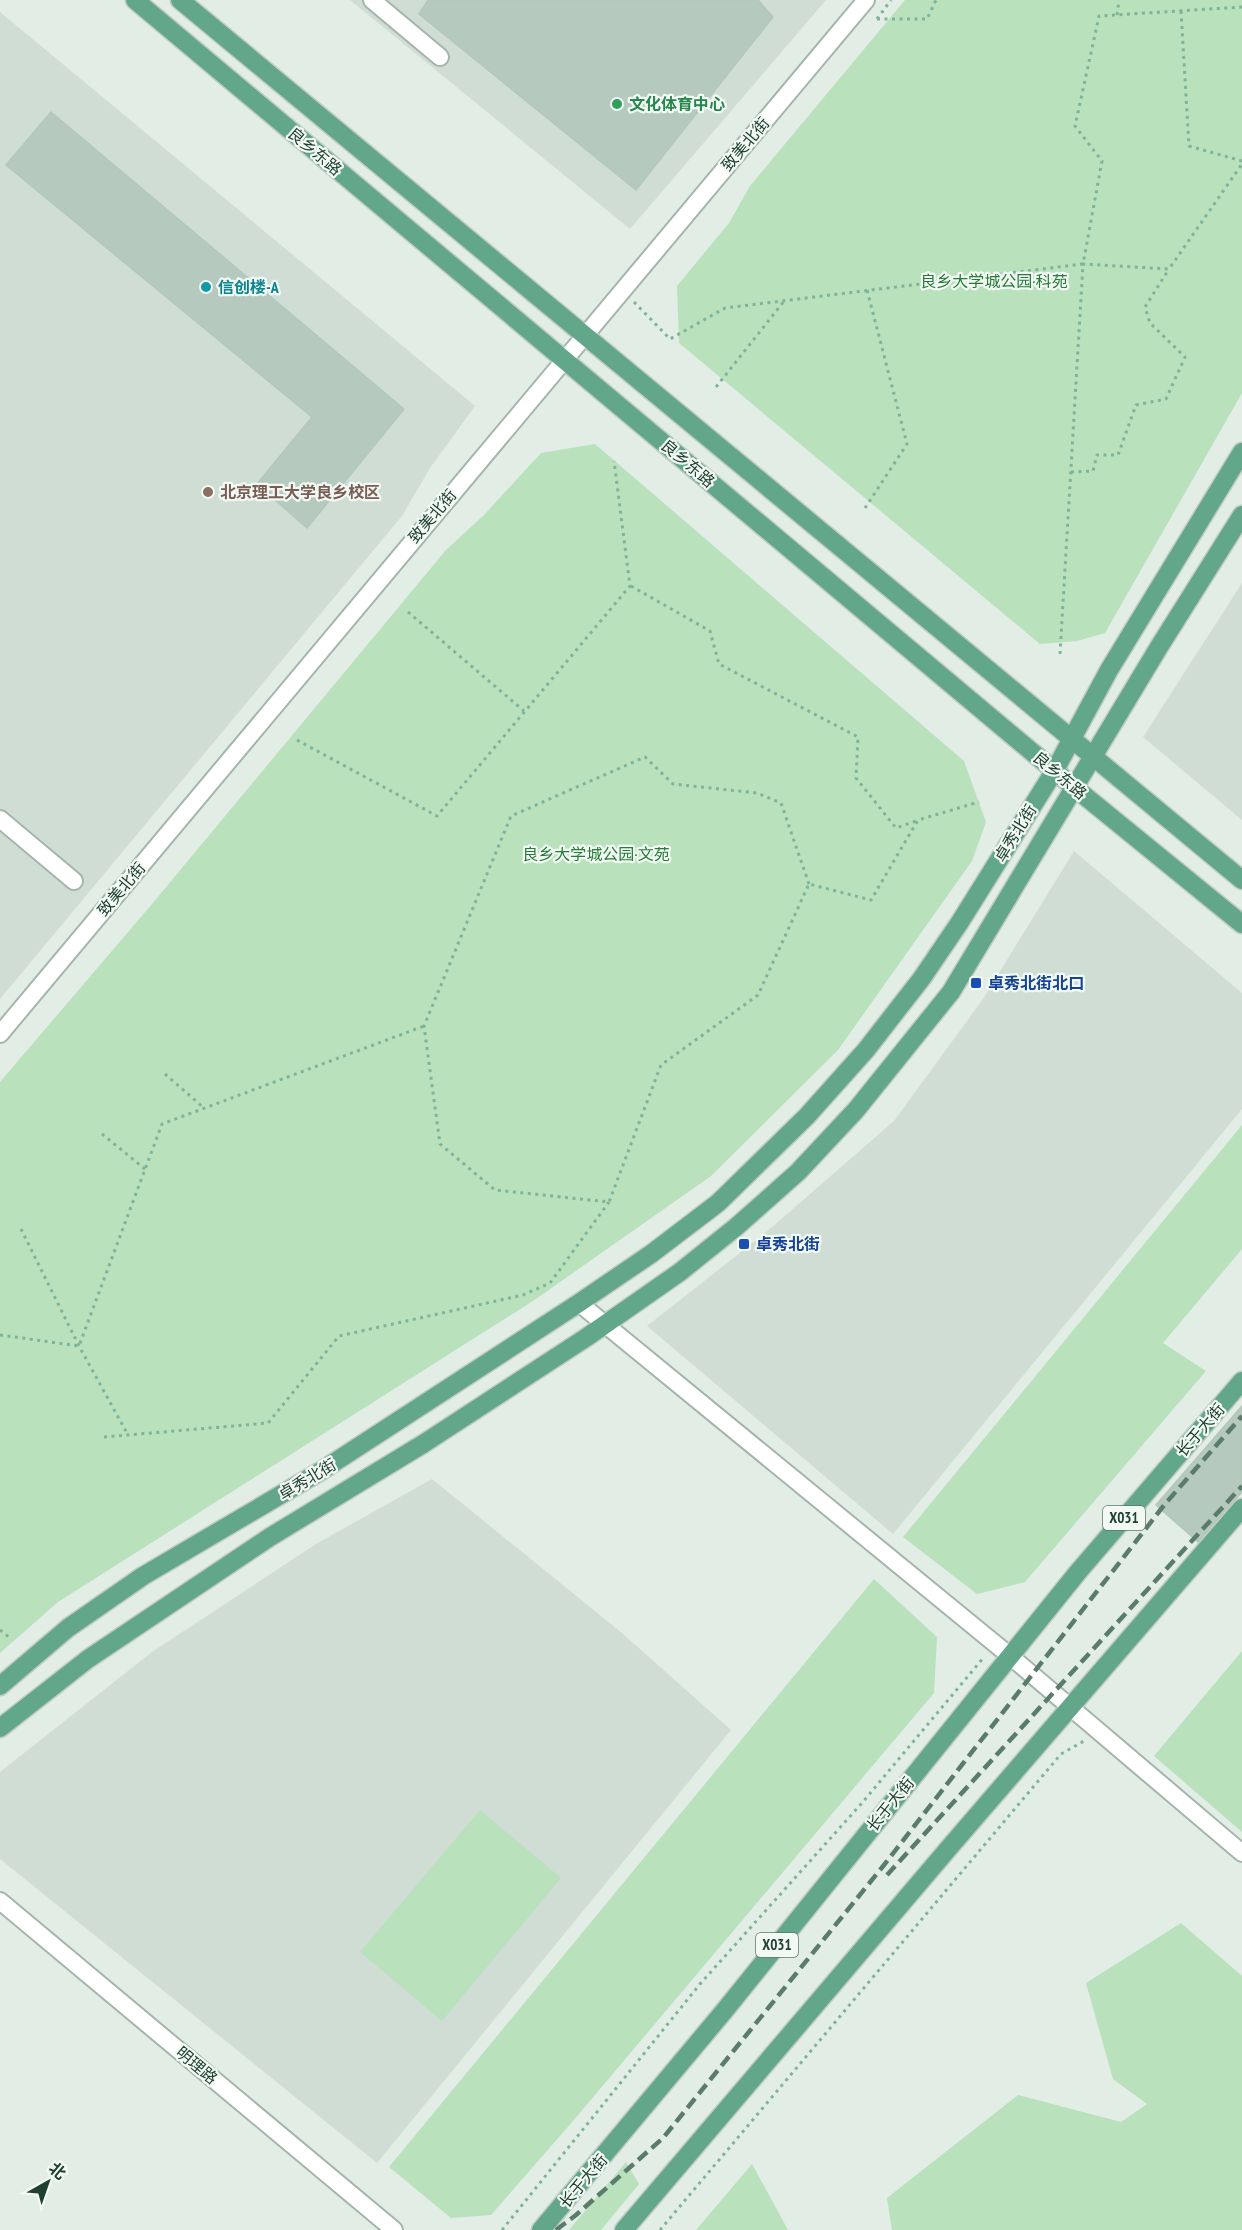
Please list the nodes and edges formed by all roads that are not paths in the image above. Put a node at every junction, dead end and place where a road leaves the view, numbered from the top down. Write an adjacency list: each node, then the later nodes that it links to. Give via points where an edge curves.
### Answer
1 (135, 0): 7 (main road, 良乡东路)
2 (180, 0): 6 (main road, 良乡东路)
3 (373, 0): 5 (street)
4 (866, 0): 6 (street, 致美北街)
5 (440, 57)
6 (584, 335): 7 (street, 致美北街); 10 (main road, 良乡东路)
7 (564, 359): 12 (main road, 良乡东路); 18 (street, 致美北街)
8 (1242, 452): 10 (main road, 卓秀北街)
9 (1242, 515): 11 (main road)
10 (1071, 737): 11 (main road, 良乡东路); 12 (main road, 卓秀北街)
11 (1094, 758): 13 (main road); 15 (main road, 良乡东路)
12 (1055, 770): 13 (main road, 良乡东路); 19 (main road, 卓秀北街, via 922,978 837,1083 718,1203)
13 (1075, 788): 17 (main road, 良乡东路); 20 (main road, via 951,992 856,1110 798,1172 736,1227)
14 (0, 819): 16 (street)
15 (1242, 880)
16 (74, 881)
17 (1242, 924)
18 (0, 1034)
19 (579, 1303): 20 (street); 24 (main road, 卓秀北街, via 321,1471 143,1576 68,1628)
20 (605, 1324): 23 (street); 26 (main road, via 423,1444 260,1543 88,1659)
21 (1242, 1381): 23 (main road, 长于大街 / X031)
22 (1242, 1508): 25 (main road)
23 (1010, 1656): 25 (street); 30 (main road, 长于大街 / X031, via 725,2010)
24 (0, 1686)
25 (1071, 1708): 27 (street); 31 (main road)
26 (0, 1728)
27 (1242, 1852)
28 (0, 1901): 29 (street, 明理路)
29 (394, 2230)
30 (541, 2230)
31 (624, 2230)

